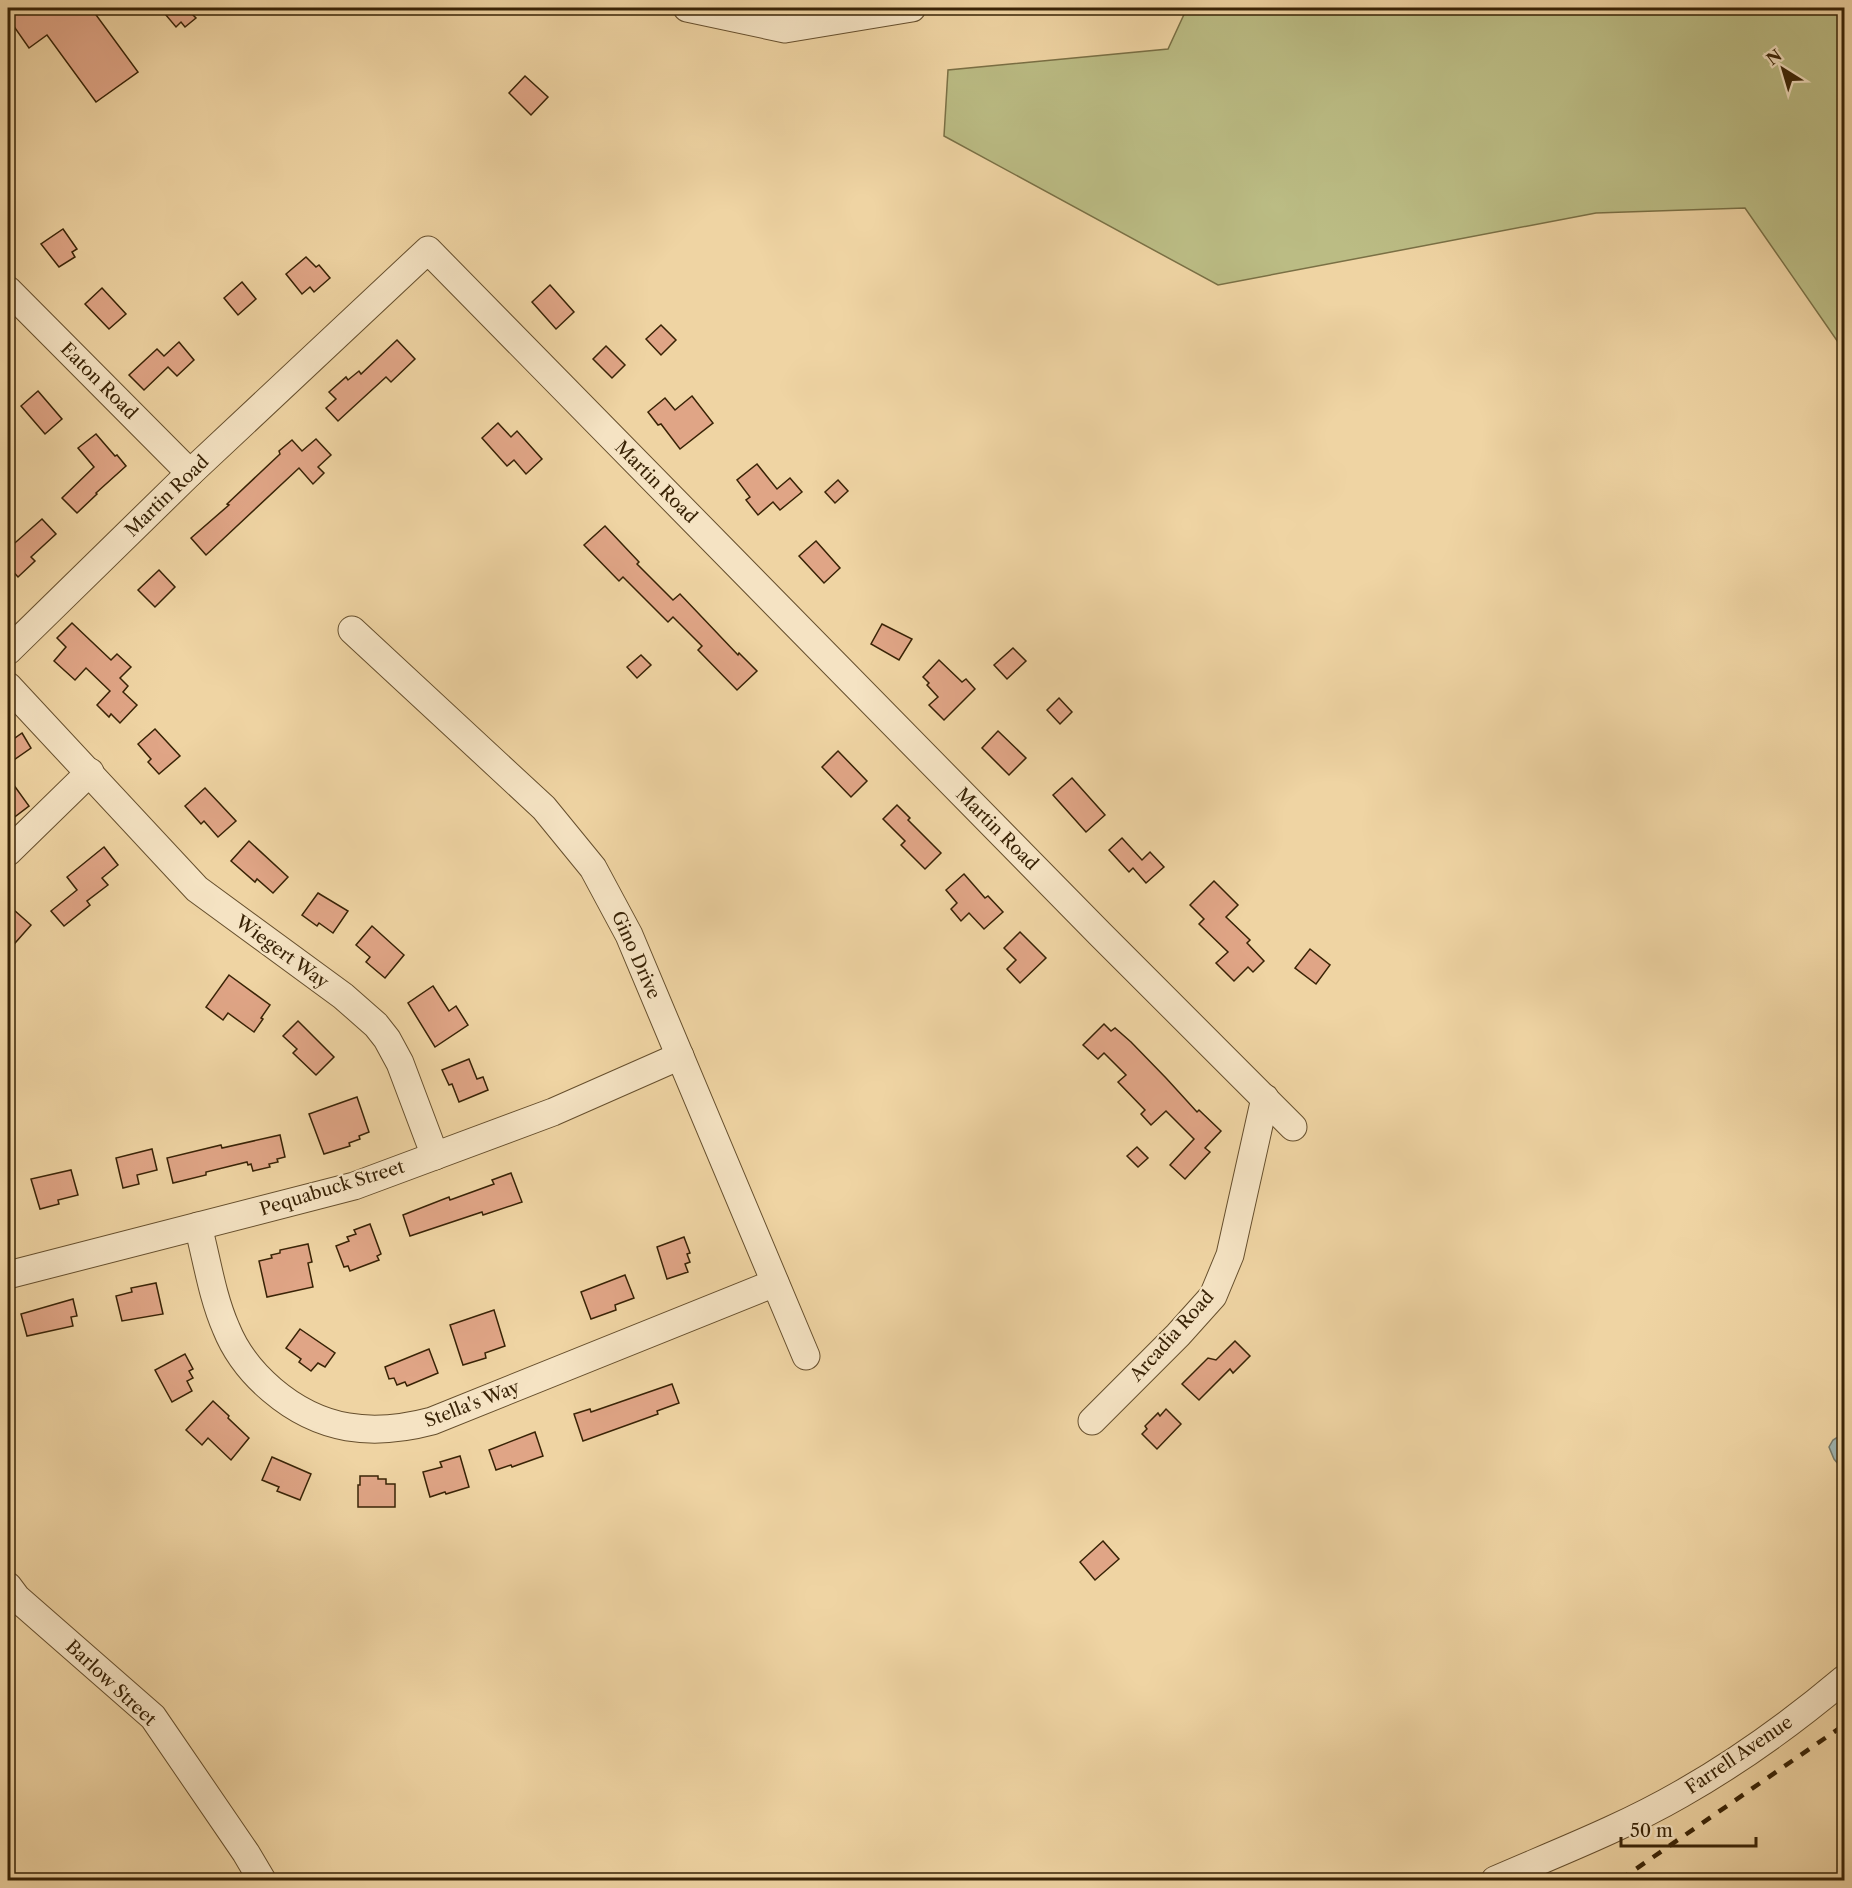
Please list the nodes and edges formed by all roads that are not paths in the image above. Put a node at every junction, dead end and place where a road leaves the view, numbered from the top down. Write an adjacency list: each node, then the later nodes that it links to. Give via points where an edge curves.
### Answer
1 (687, 8): 2 (street, via 785,29)
2 (912, 8)
3 (8, 290): 4 (street, Eaton Road)
4 (190, 473): 6 (street, Martin Road); 11 (street, Martin Road, via 428,250)
5 (352, 630): 10 (street, Gino Drive, via 544,808 593,868 629,935)
6 (8, 651)
7 (8, 686): 8 (street)
8 (90, 772): 9 (street); 13 (street, Wiegert Way, via 197,889 343,996 376,1025 400,1063)
9 (8, 852)
10 (680, 1056): 13 (street, Pequabuck Street, via 553,1112); 16 (street, Gino Drive)
11 (1265, 1098): 12 (street, Martin Road); 18 (street, Arcadia Road, via 1230,1255 1213,1296)
12 (1293, 1127)
13 (435, 1156): 14 (street, Pequabuck Street, via 354,1186)
14 (198, 1226): 15 (street, Pequabuck Street); 16 (street, Stella's Way, via 219,1310 245,1362 262,1382 295,1408 321,1421 358,1429 390,1429 432,1421)
15 (8, 1275)
16 (775, 1283): 17 (street, Gino Drive)
17 (806, 1356)
18 (1092, 1421)
19 (8, 1587): 21 (street, Barlow Street, via 153,1718)
20 (1845, 1679): 22 (street, Farrell Avenue, via 1781,1729 1680,1794)
21 (262, 1881)
22 (1495, 1881)

